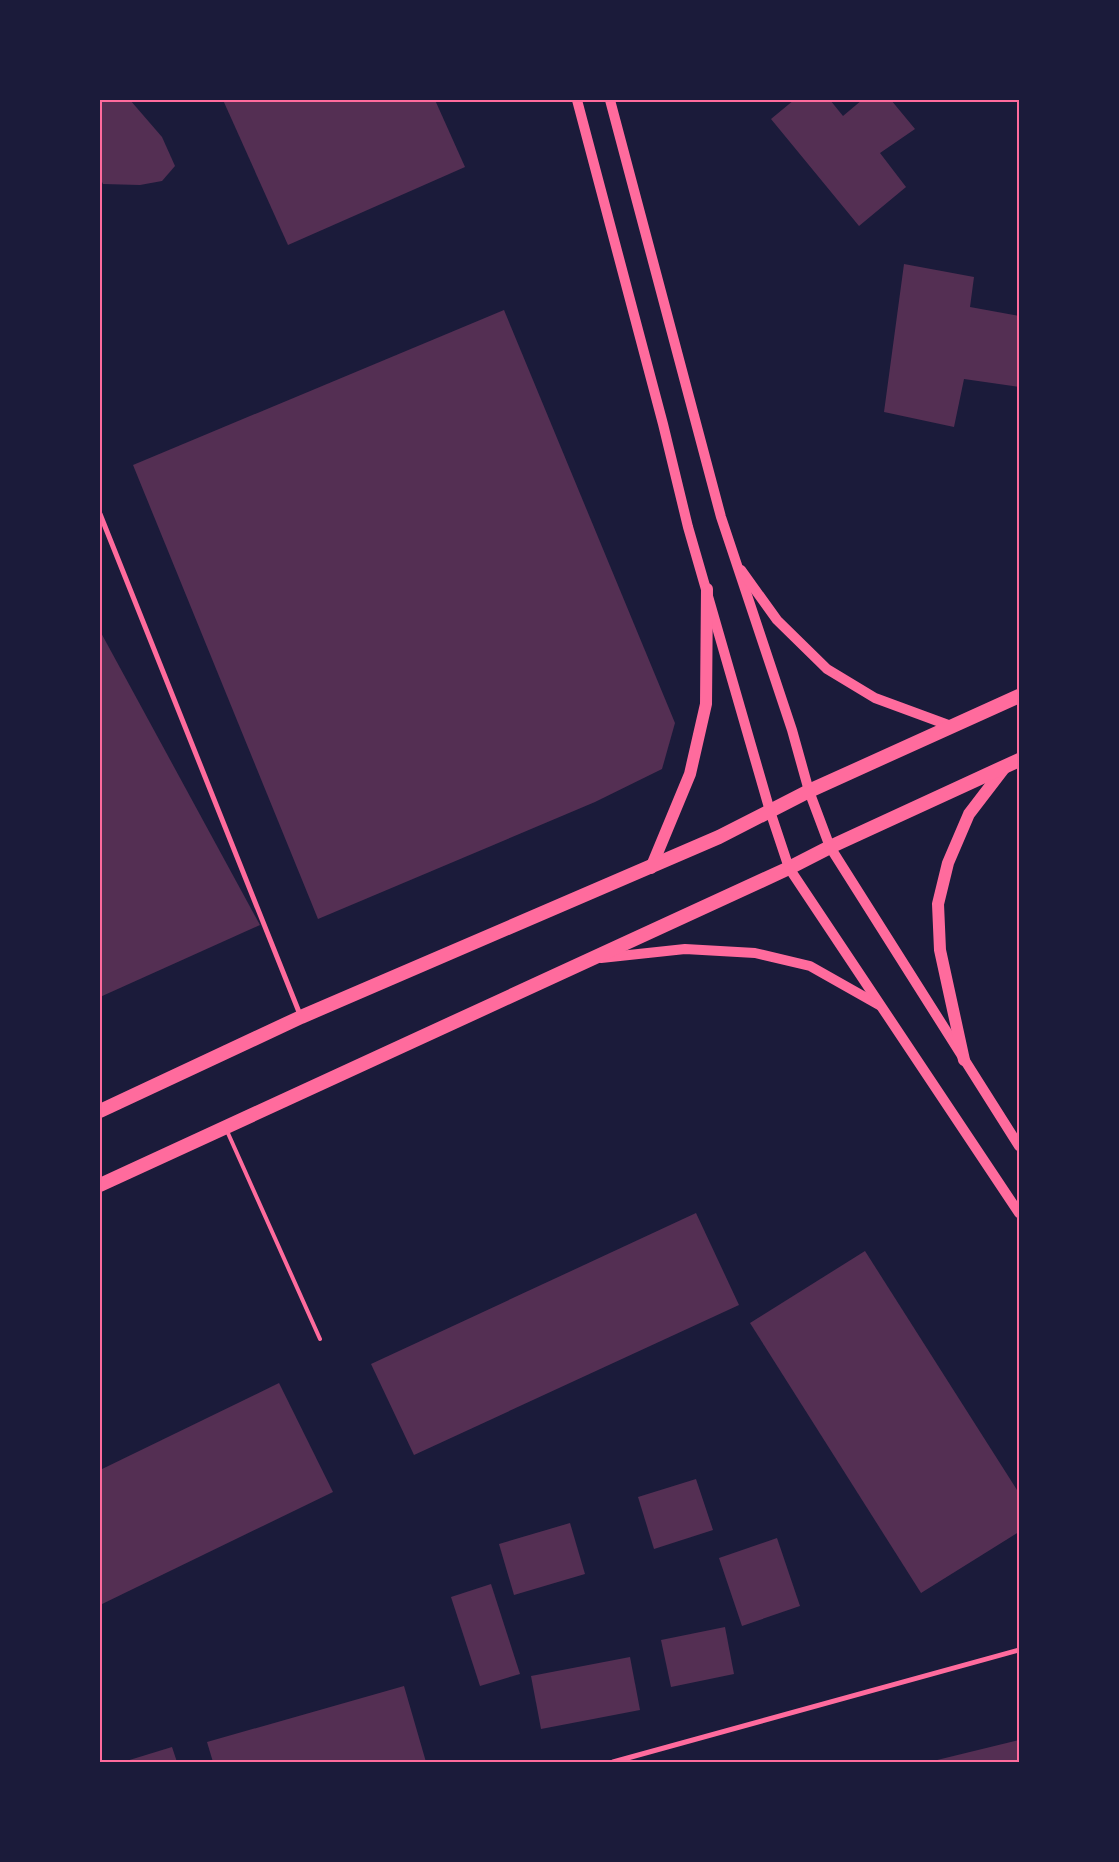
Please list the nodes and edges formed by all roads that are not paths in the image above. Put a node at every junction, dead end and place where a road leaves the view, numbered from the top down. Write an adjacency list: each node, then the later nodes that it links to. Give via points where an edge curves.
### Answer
1 (577, 100): 5 (main road)
2 (610, 100): 4 (main road)
3 (100, 514): 17 (street)
4 (735, 562): 7 (main road, via 777,620 827,669 875,698); 10 (main road, via 792,730)
5 (707, 590): 11 (main road); 13 (main road, via 706,704 690,774)
6 (1019, 696): 7 (highway)
7 (951, 726): 10 (highway)
8 (1019, 760): 9 (highway)
9 (1005, 766): 12 (highway); 18 (main road, via 969,814 948,863 938,904 940,950)
10 (809, 791): 11 (highway); 12 (main road)
11 (770, 811): 13 (highway); 14 (main road)
12 (830, 848): 14 (highway); 18 (main road)
13 (651, 868): 17 (highway)
14 (789, 868): 15 (highway); 16 (main road)
15 (592, 959): 16 (main road, via 685,949 755,953 810,966); 20 (highway)
16 (882, 1006): 23 (main road)
17 (301, 1017): 19 (highway)
18 (964, 1060): 21 (main road)
19 (100, 1111)
20 (226, 1128): 22 (highway); 24 (lane)
21 (1019, 1146)
22 (100, 1186)
23 (1019, 1213)
24 (320, 1339)
25 (1019, 1650): 26 (street)
26 (613, 1762)

